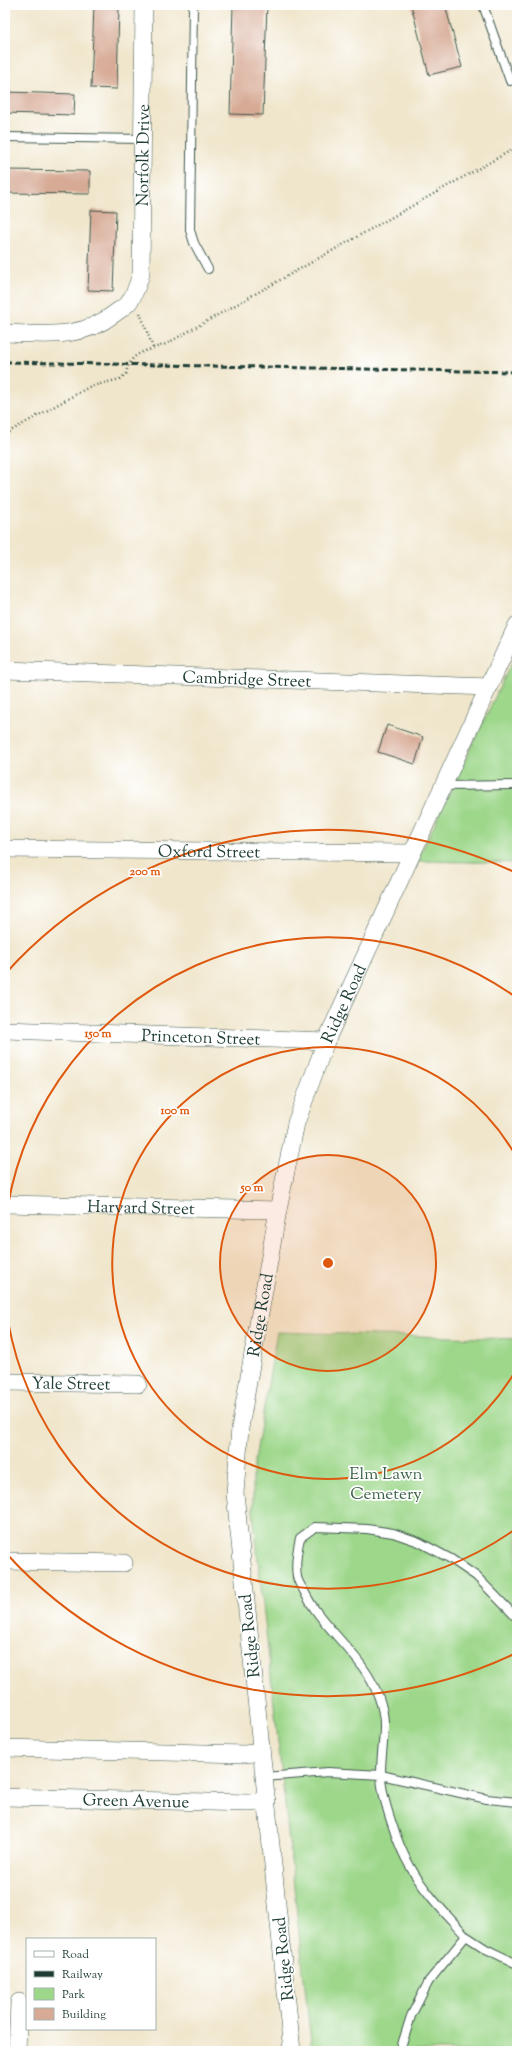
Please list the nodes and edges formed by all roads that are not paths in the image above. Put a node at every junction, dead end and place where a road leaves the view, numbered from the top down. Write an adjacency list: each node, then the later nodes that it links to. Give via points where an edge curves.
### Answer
1 (144, 5): 6 (street, Norfolk Drive)
2 (193, 5): 7 (lane, via 190,230)
3 (483, 5): 4 (lane, via 510,82)
4 (517, 78)
5 (5, 137): 6 (lane)
6 (144, 139): 8 (street, Norfolk Drive, via 141,274 134,307 84,331 70,334)
7 (208, 269)
8 (5, 333)
9 (517, 625): 11 (street, Ridge Road)
10 (5, 670): 11 (street, Cambridge Street)
11 (489, 687): 13 (street, Ridge Road)
12 (517, 784): 13 (lane)
13 (443, 786): 15 (street, Ridge Road)
14 (5, 849): 15 (street, Oxford Street)
15 (412, 852): 17 (street, Ridge Road)
16 (5, 1030): 17 (street, Princeton Street)
17 (326, 1041): 19 (street, Ridge Road, via 296,1123)
18 (5, 1204): 19 (street, Harvard Street)
19 (278, 1210): 26 (street, Ridge Road, via 240,1428 235,1493)
20 (5, 1382): 21 (street, Yale Street)
21 (138, 1384)
22 (5, 1561): 23 (street)
23 (124, 1563)
24 (517, 1618): 27 (lane, via 476,1576 419,1542 394,1533 322,1527 315,1527 300,1538 297,1578 307,1599 360,1664 374,1686 382,1707 385,1724)
25 (5, 1748): 26 (street, via 245,1754)
26 (261, 1752): 28 (street, Ridge Road)
27 (381, 1775): 28 (lane, via 328,1772); 31 (lane, via 487,1799); 32 (lane, via 386,1806 397,1840 411,1869 432,1898)
28 (264, 1777): 30 (street, Ridge Road)
29 (5, 1797): 30 (street, Green Avenue, via 249,1803)
30 (267, 1801): 36 (street, Ridge Road)
31 (517, 1802)
32 (466, 1936): 33 (lane); 37 (lane, via 429,1981 410,2016)
33 (517, 1964)
34 (19, 2002): 35 (street)
35 (17, 2051)
36 (292, 2051)
37 (400, 2051)

